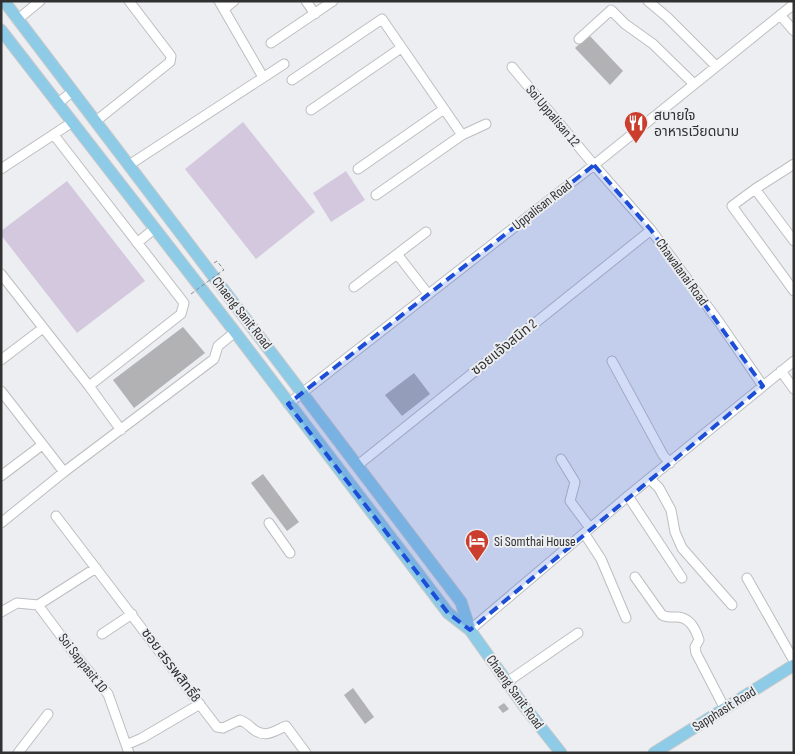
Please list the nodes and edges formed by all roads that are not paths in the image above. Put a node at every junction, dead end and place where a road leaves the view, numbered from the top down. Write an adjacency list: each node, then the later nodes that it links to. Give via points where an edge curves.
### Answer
1 (4, 1): 12 (main road, Chaeng Sanit Road)
2 (40, 1): 12 (street)
3 (129, 1): 28 (street, via 171,56 170,62)
4 (234, 1): 9 (street)
5 (306, 1): 10 (street)
6 (333, 1): 10 (street)
7 (648, 1): 19 (street)
8 (794, 4): 11 (street, Uppalisan Road)
9 (221, 5): 21 (street)
10 (315, 14): 16 (street)
11 (780, 15): 14 (street); 19 (street, Uppalisan Road)
12 (17, 20): 24 (main road, Chaeng Sanit Road)
13 (1, 30): 25 (main road, Chaeng Sanit Road)
14 (794, 31)
15 (579, 39): 23 (street, via 611,10 624,24 653,44)
16 (271, 43)
17 (401, 48): 22 (street, via 382,19); 26 (street); 27 (street)
18 (284, 64): 21 (street)
19 (716, 66): 23 (street, Uppalisan Road)
20 (512, 67): 33 (street, Soi Uppalisan 12)
21 (263, 77): 35 (street)
22 (292, 80)
23 (694, 84): 33 (street, Uppalisan Road)
24 (72, 91): 25 (street); 28 (main road, Chaeng Sanit Road)
25 (57, 104): 29 (main road, Chaeng Sanit Road)
26 (444, 109): 32 (street); 37 (street)
27 (311, 110)
28 (96, 121): 35 (main road, Chaeng Sanit Road)
29 (71, 122): 31 (street); 40 (main road, Chaeng Sanit Road)
30 (486, 124): 32 (street)
31 (54, 135): 36 (street); 44 (street)
32 (462, 135): 39 (street)
33 (594, 164): 41 (street, Chawalanai Road); 49 (street, Uppalisan Road)
34 (794, 164): 38 (street)
35 (129, 165): 60 (main road, Chaeng Sanit Road)
36 (1, 169)
37 (358, 169)
38 (755, 189): 43 (street); 48 (street, via 732,206)
39 (376, 195)
40 (154, 229): 44 (street); 51 (main road, Chaeng Sanit Road)
41 (650, 230): 57 (street, Chawalanai Road); 66 (street, ซอยแจ้งสนิท 2)
42 (426, 232): 45 (street)
43 (794, 241)
44 (137, 242): 56 (street, via 184,303 181,314)
45 (398, 254): 47 (street); 49 (street)
46 (1, 274): 50 (street)
47 (354, 287)
48 (794, 291)
49 (428, 294): 60 (street, Uppalisan Road)
50 (42, 328): 52 (street); 56 (street)
51 (235, 332): 61 (main road, Chaeng Sanit Road); 62 (street, via 218,346 214,359)
52 (1, 360)
53 (612, 361): 65 (street)
54 (794, 361): 55 (street)
55 (781, 372): 57 (street); 58 (street)
56 (88, 386): 62 (street)
57 (762, 386): 65 (street)
58 (794, 389)
59 (1, 391): 63 (street)
60 (303, 392): 61 (street, Uppalisan Road); 66 (main road, Chaeng Sanit Road)
61 (288, 404): 85 (main road, Chaeng Sanit Road, via 448,614)
62 (121, 430): 67 (street)
63 (42, 445): 67 (street); 68 (street)
64 (561, 459): 74 (street, via 575,482 570,501)
65 (670, 463): 69 (street)
66 (358, 465): 85 (main road, Chaeng Sanit Road, via 461,602)
67 (64, 472): 72 (street)
68 (1, 476)
69 (650, 478): 70 (street); 81 (street, via 671,510 682,548)
70 (628, 496): 74 (street); 78 (street)
71 (56, 516): 76 (street, ซอย สรรพสิทธิ์8)
72 (1, 523)
73 (269, 523): 75 (street)
74 (587, 530): 84 (street); 85 (street)
75 (290, 553)
76 (96, 568): 80 (street); 83 (street, ซอย สรรพสิทธิ์8)
77 (635, 577): 92 (street, via 662,615 687,620 696,630 699,640 696,653)
78 (682, 578)
79 (747, 578): 88 (street)
80 (38, 605): 82 (street, via 17,603); 94 (street, Soi Sappasit 10, via 108,694)
81 (732, 605)
82 (1, 612)
83 (132, 614): 86 (street); 91 (street, ซอย สรรพสิทธิ์8)
84 (626, 618)
85 (470, 630): 90 (main road, Chaeng Sanit Road)
86 (102, 634)
87 (578, 634): 90 (street)
88 (794, 661)
89 (794, 665): 92 (main road, Sapphasit Road)
90 (507, 682): 97 (main road, Chaeng Sanit Road)
91 (200, 704): 94 (street); 96 (street, ซอย สรรพสิทธิ์8, via 217,727 223,728 240,720 265,735 286,726)
92 (725, 709): 98 (main road, Sapphasit Road)
93 (48, 714): 95 (street)
94 (128, 749)
95 (18, 753)
96 (306, 753)
97 (561, 753)
98 (654, 753)

